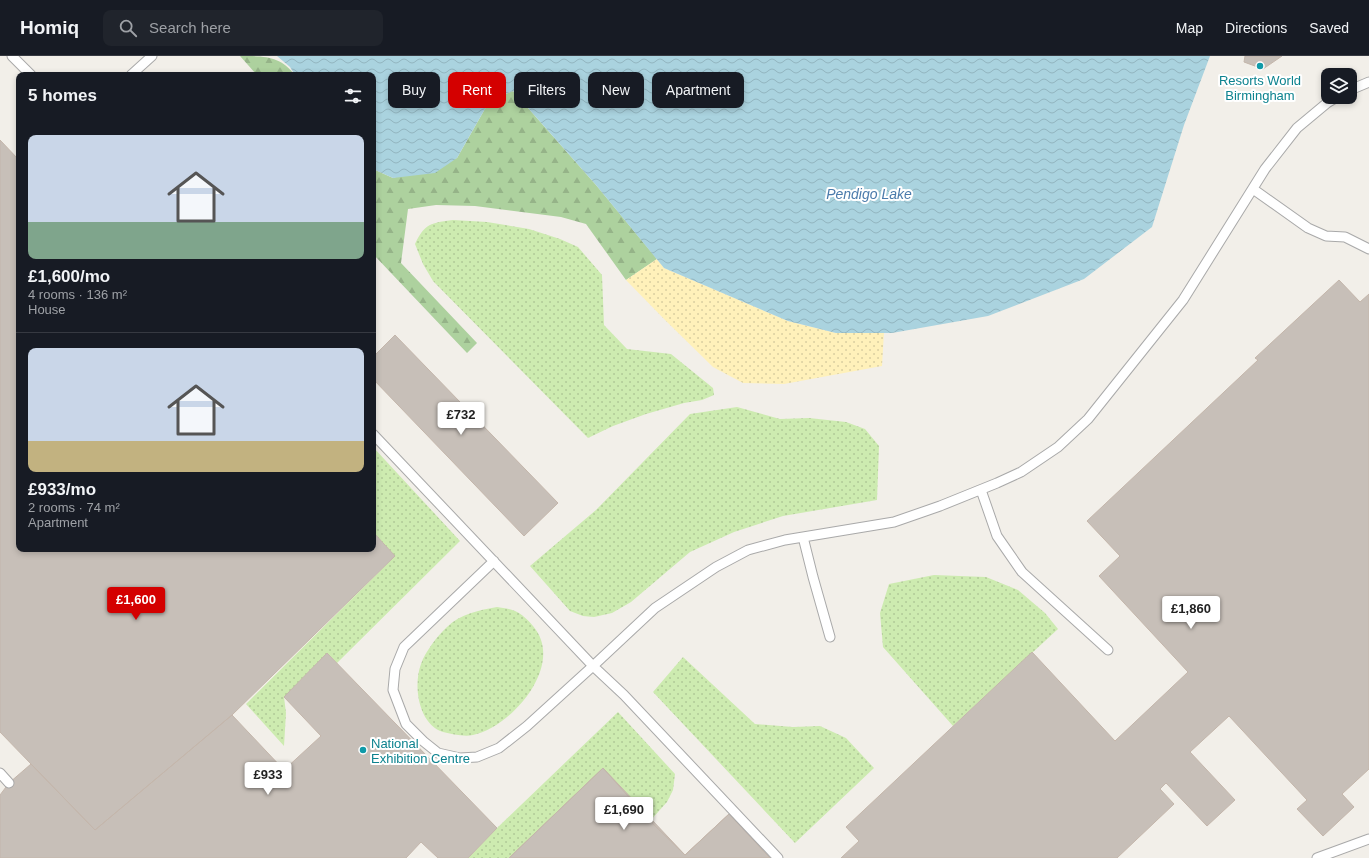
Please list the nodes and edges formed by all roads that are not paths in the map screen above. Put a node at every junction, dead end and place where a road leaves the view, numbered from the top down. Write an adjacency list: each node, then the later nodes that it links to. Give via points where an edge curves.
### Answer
1 (12, 56): 3 (lane)
2 (152, 56): 4 (lane)
3 (27, 72)
4 (135, 72)
5 (1369, 82): 6 (lane)
6 (1357, 87)
7 (1325, 104): 8 (lane, via 1297,128)
8 (1253, 189): 9 (lane, via 1308,228 1326,236 1345,237); 11 (lane, via 1183,300 1088,420 1058,447 1027,468)
9 (1369, 249)
10 (376, 437): 13 (lane)
11 (981, 490): 12 (lane, via 894,522); 15 (lane, via 997,536 1022,572)
12 (803, 536): 14 (lane); 16 (lane, via 748,550 716,567 655,608)
13 (494, 561): 16 (lane); 16 (lane, via 404,647 395,669 394,690 406,724 438,753 460,758 477,757 499,748)
14 (830, 637)
15 (1108, 650)
16 (593, 666): 20 (lane, via 629,700)
17 (0, 773): 18 (lane)
18 (9, 783)
19 (1369, 839): 21 (lane)
20 (778, 858)
21 (1316, 858)

